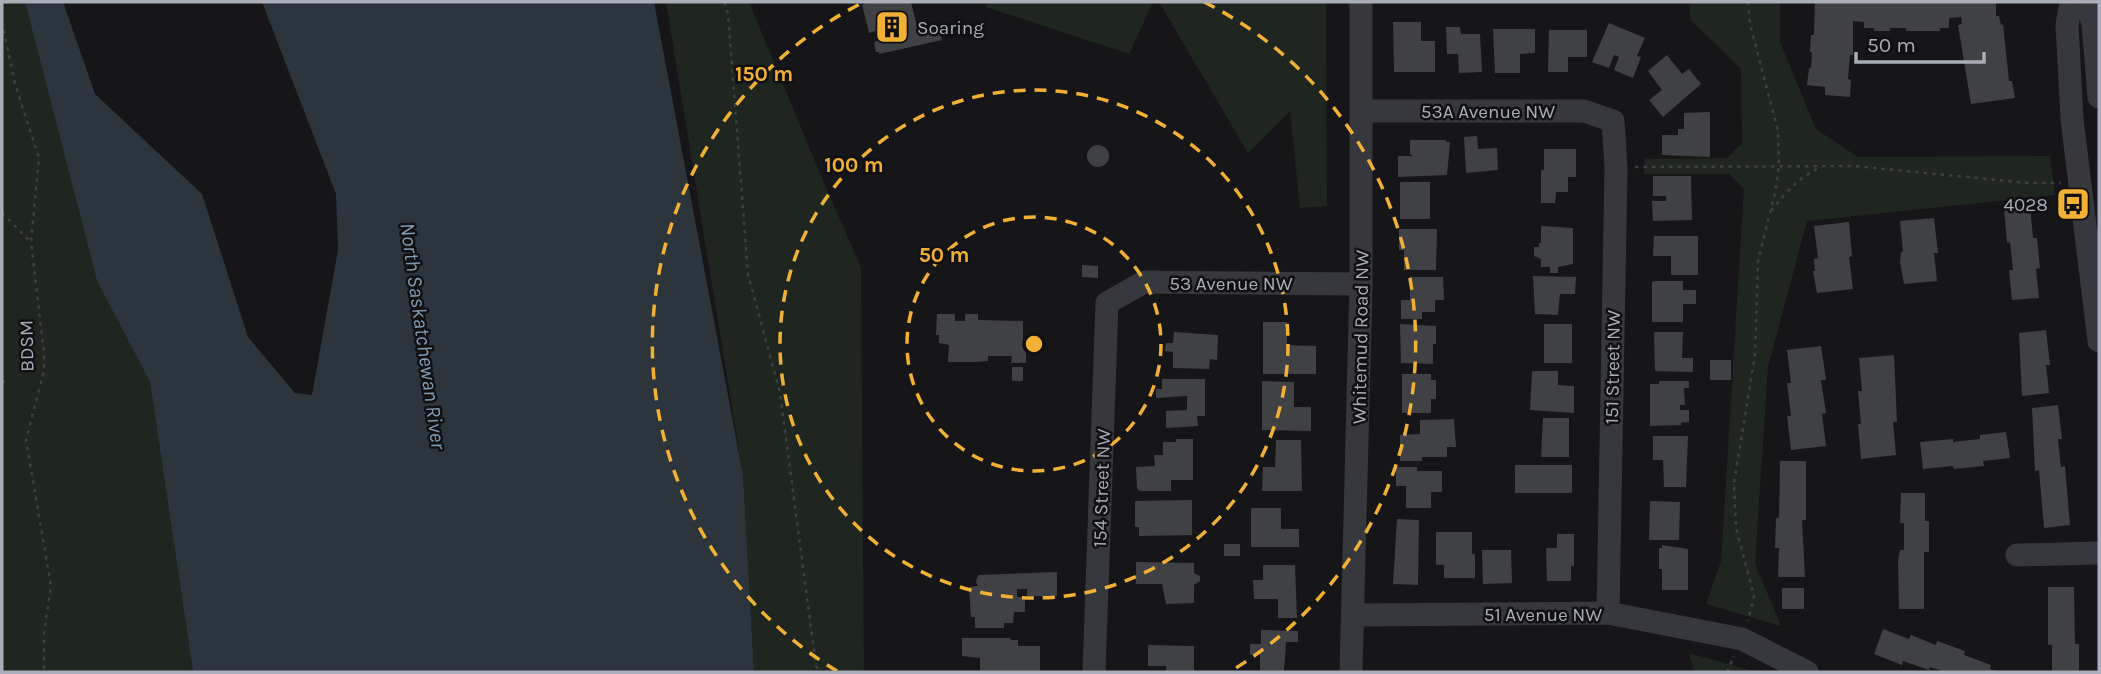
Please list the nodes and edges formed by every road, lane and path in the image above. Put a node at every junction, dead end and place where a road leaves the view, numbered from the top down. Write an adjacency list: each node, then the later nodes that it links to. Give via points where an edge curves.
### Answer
1 (724, 2): 29 (path, via 748,274 780,393)
2 (1361, 2): 8 (street, Whitemud Road NW)
3 (1748, 2): 10 (path, via 1778,131)
4 (2071, 2): 19 (street, via 2067,25 2072,120)
5 (2087, 2): 7 (street)
6 (2, 22): 16 (path, BDSM, via 15,84 39,158)
7 (2099, 97)
8 (1362, 111): 9 (street, 53A Avenue NW, via 1584,111); 17 (street, Whitemud Road NW)
9 (1613, 121): 12 (street, 151 Street NW)
10 (1780, 166): 11 (path); 12 (path); 15 (path)
11 (1823, 166): 13 (path); 15 (path, via 1789,188)
12 (1616, 167): 25 (street, 151 Street NW)
13 (2065, 183)
14 (2, 213): 16 (path)
15 (1769, 214): 27 (path, via 1758,261 1755,355 1734,483 1736,528 1754,596)
16 (31, 242): 28 (path, BDSM, via 44,371 26,440 51,586)
17 (1361, 284): 18 (street, 53 Avenue NW, via 1144,282); 26 (street, Whitemud Road NW)
18 (1107, 303): 30 (street, 154 Street NW)
19 (2098, 314): 20 (street)
20 (2099, 341)
21 (2, 380): 22 (path)
22 (2, 387)
23 (2099, 553): 24 (street)
24 (2017, 555)
25 (1608, 613): 26 (street, 51 Avenue NW); 27 (street, 51 Avenue NW)
26 (1353, 615): 31 (street, Whitemud Road NW)
27 (1742, 639): 32 (path); 33 (street, 51 Avenue NW)
28 (44, 672)
29 (820, 672)
30 (1094, 672)
31 (1350, 672)
32 (1727, 672)
33 (1807, 672)

